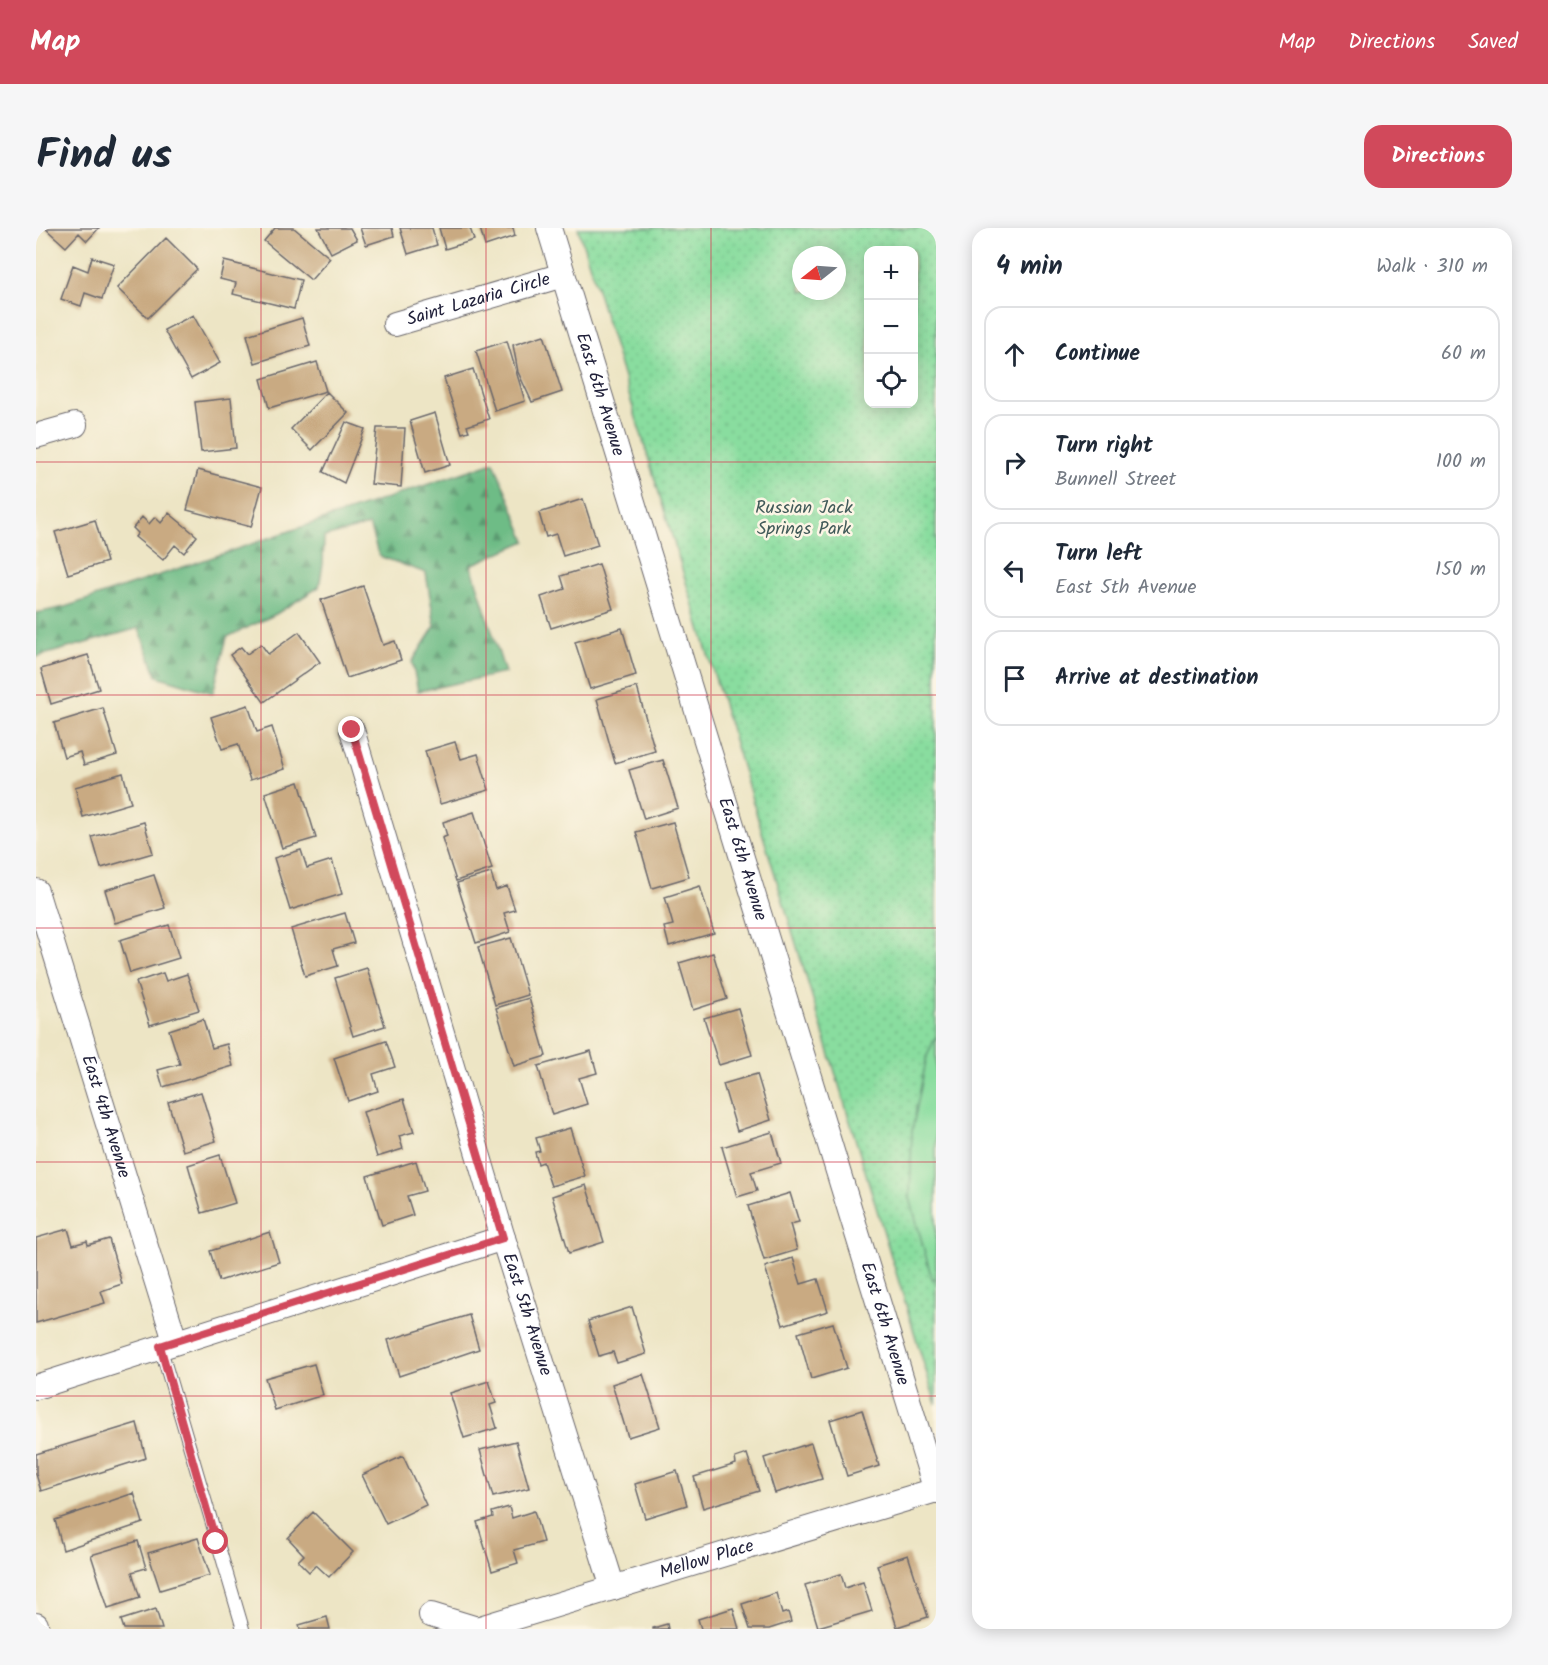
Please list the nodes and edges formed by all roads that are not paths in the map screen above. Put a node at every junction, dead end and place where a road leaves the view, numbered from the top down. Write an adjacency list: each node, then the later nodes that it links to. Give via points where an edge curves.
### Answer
1 (549, 228): 2 (street, East 6th Avenue)
2 (564, 275): 3 (street, Saint Lazaria Circle); 11 (street, East 6th Avenue)
3 (395, 324)
4 (75, 425): 5 (street)
5 (36, 436)
6 (352, 730): 8 (street, East 5th Avenue)
7 (36, 891): 9 (street, East 4th Avenue)
8 (503, 1238): 9 (street); 12 (street, East 5th Avenue)
9 (168, 1344): 10 (street); 16 (lane)
10 (36, 1387)
11 (936, 1491): 12 (street, Mellow Place)
12 (613, 1588): 17 (street, Mellow Place)
13 (431, 1615): 17 (street, Mellow Place)
14 (36, 1624): 15 (street)
15 (37, 1629)
16 (243, 1629)
17 (477, 1629)

